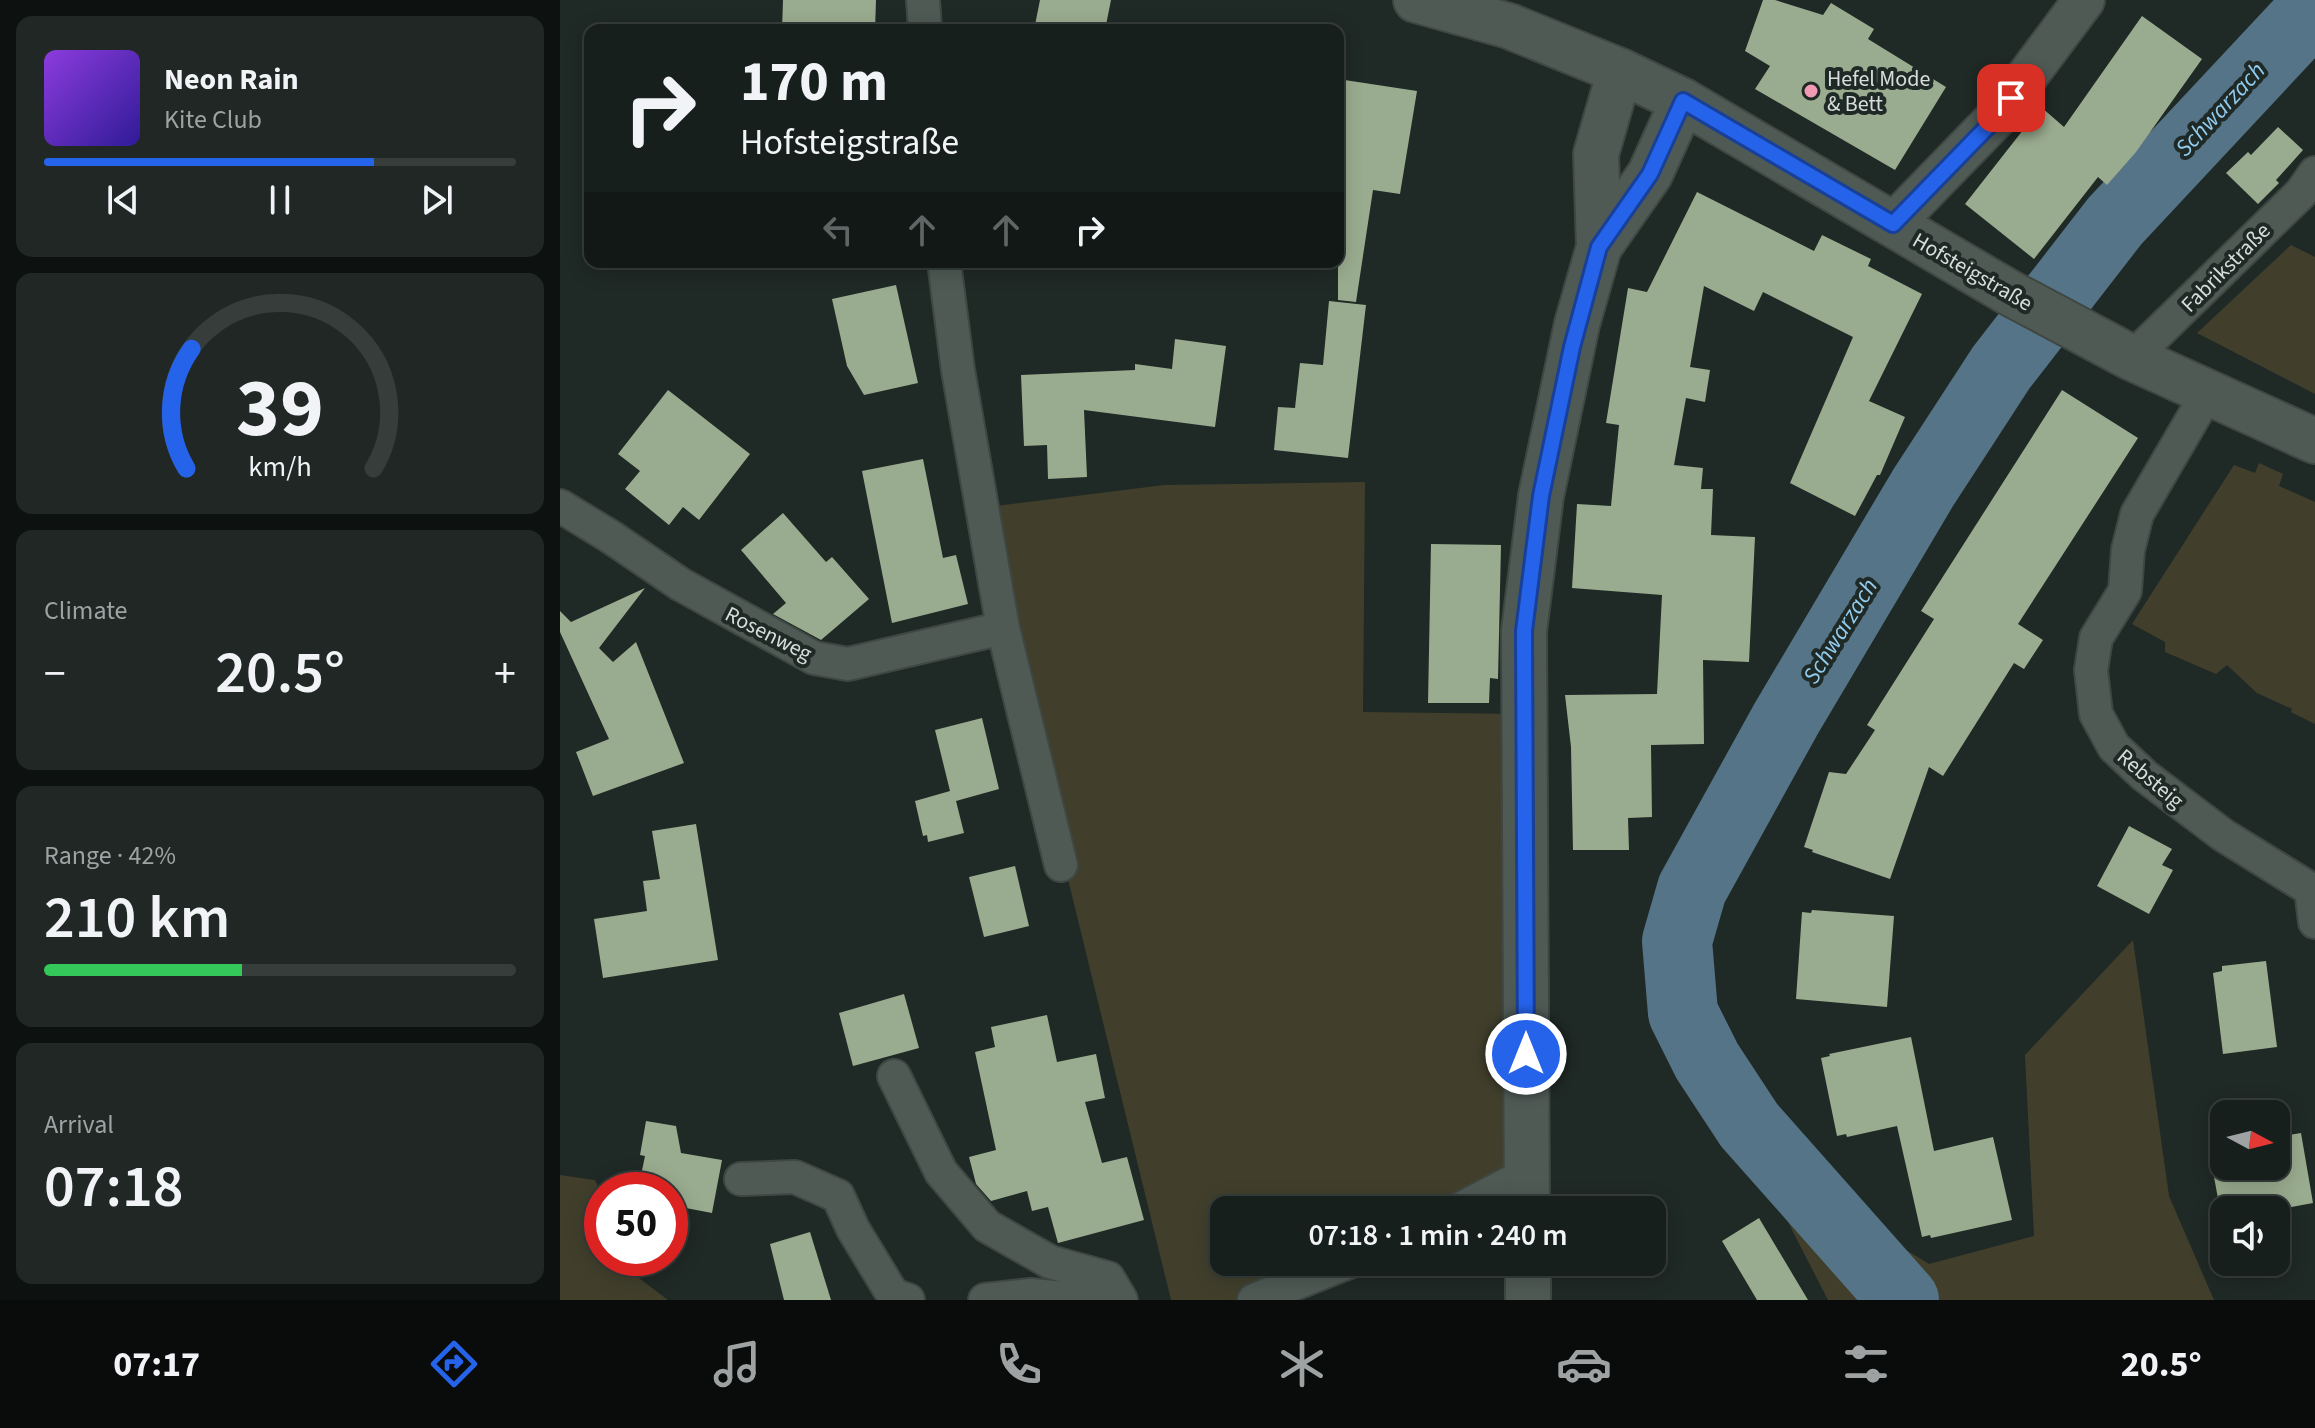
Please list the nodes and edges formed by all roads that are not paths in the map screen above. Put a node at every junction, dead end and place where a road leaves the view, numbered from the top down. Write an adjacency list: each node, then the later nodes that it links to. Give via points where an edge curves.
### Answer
1 (923, 0): 5 (street)
2 (1416, 0): 4 (main road, Hofsteigstraße)
3 (2084, 0): 9 (street, via 1996,118)
4 (1512, 13): 6 (main road, Hofsteigstraße)
5 (925, 24)
6 (1620, 71): 7 (main road, Hofsteigstraße); 10 (main road, via 1596,154)
7 (1683, 101): 9 (main road, Hofsteigstraße); 10 (main road, via 1650,174)
8 (2315, 173): 12 (street, Fabrikstraße, via 2301,193)
9 (1893, 224): 12 (main road, Hofsteigstraße)
10 (1599, 247): 22 (main road, via 1541,496 1524,631)
11 (945, 268): 16 (street)
12 (2132, 358): 13 (main road, Hofsteigstraße)
13 (2207, 394): 14 (main road, Hofsteigstraße); 18 (street, Rebsteig, via 2137,514 2125,591 2096,638 2091,670 2096,714 2114,747 2145,776 2223,835)
14 (2315, 441)
15 (560, 506): 16 (street, Rosenweg, via 680,584 814,658 848,664)
16 (1003, 628): 17 (street)
17 (1061, 865)
18 (2313, 890): 19 (street, Rebsteig)
19 (2315, 922)
20 (894, 1076): 28 (street, via 941,1172 987,1226 1050,1262 1108,1278)
21 (741, 1179): 25 (street, via 795,1177 838,1196 893,1295)
22 (1527, 1192)
23 (1314, 1276): 29 (street)
24 (1528, 1276): 30 (main road)
25 (908, 1300)
26 (985, 1300): 27 (street, via 1031,1295)
27 (1087, 1300)
28 (1121, 1300)
29 (1254, 1300)
30 (1528, 1300)

